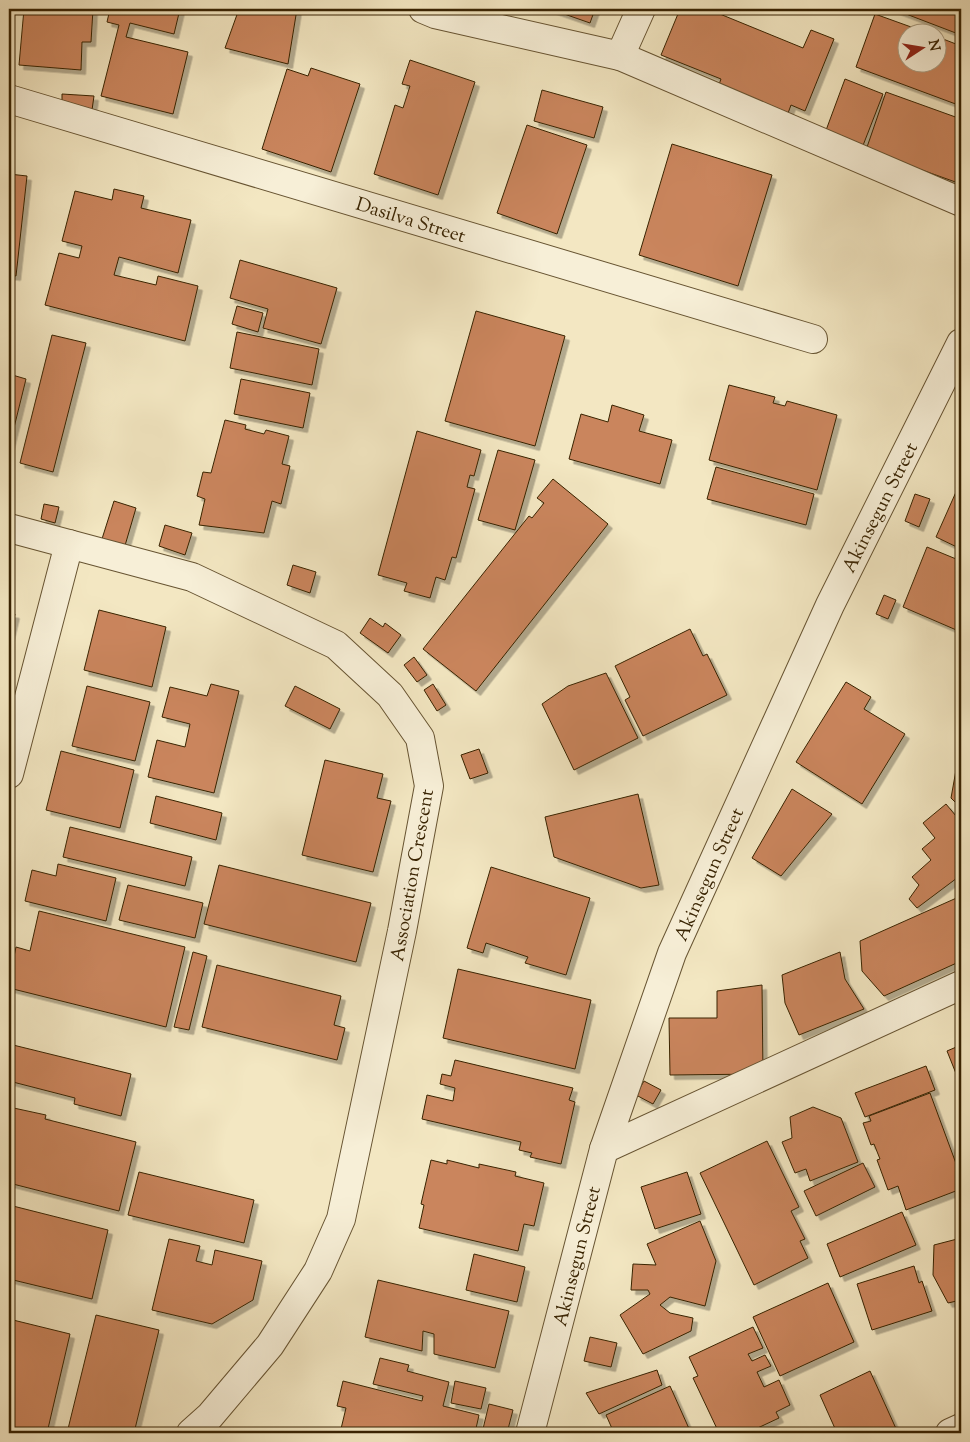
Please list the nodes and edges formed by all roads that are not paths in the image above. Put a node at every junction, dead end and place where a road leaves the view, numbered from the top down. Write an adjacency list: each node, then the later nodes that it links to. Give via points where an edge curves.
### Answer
1 (423, 9): 3 (street)
2 (641, 9): 3 (street)
3 (620, 56): 5 (street)
4 (9, 99): 6 (street, Dasilva Street)
5 (961, 202)
6 (813, 339)
7 (961, 343): 12 (street, Akinsegun Street, via 830,605 672,953)
8 (9, 528): 9 (street, Association Crescent)
9 (69, 544): 10 (street); 14 (street, Association Crescent, via 192,577 336,645 390,695 420,738 429,786 341,1219 318,1270 270,1345 210,1416)
10 (9, 774)
11 (961, 985): 12 (street)
12 (604, 1148): 15 (street, Akinsegun Street)
13 (961, 1428): 16 (street)
14 (191, 1433)
15 (530, 1433)
16 (950, 1433)

